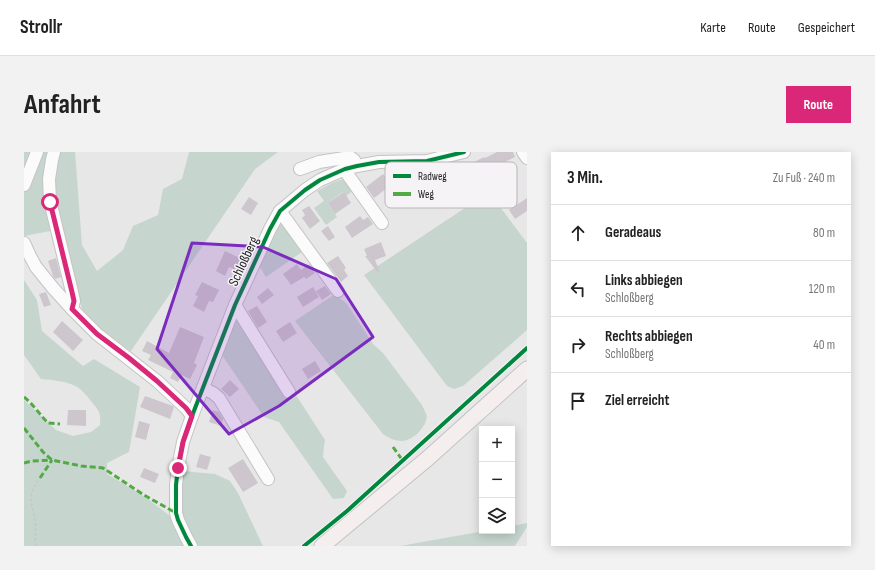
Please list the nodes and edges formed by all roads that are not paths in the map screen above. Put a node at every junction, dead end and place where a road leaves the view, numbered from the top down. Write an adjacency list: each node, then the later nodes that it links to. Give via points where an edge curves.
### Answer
1 (37, 152): 9 (street)
2 (54, 152): 15 (street, via 49,179 50,202 74,301)
3 (464, 152): 6 (street, Schloßberg, via 427,161 379,162)
4 (523, 152): 5 (street)
5 (527, 158)
6 (357, 166): 7 (street, via 350,157 319,162); 8 (street, Schloßberg)
7 (300, 169)
8 (345, 169): 10 (street, Schloßberg, via 320,180); 11 (street)
9 (24, 185)
10 (280, 211): 13 (street); 14 (street, Schloßberg)
11 (382, 223)
12 (24, 243): 15 (street, via 36,266)
13 (338, 291)
14 (235, 305): 17 (street, Schloßberg); 18 (street)
15 (72, 309): 19 (street, via 97,334 167,390)
16 (527, 369): 22 (main road, via 427,459)
17 (203, 388): 19 (street, Schloßberg); 20 (street, via 219,398)
18 (289, 392)
19 (192, 416): 21 (street, Schloßberg, via 183,442 176,485 176,513)
20 (268, 479)
21 (191, 546)
22 (322, 546)

